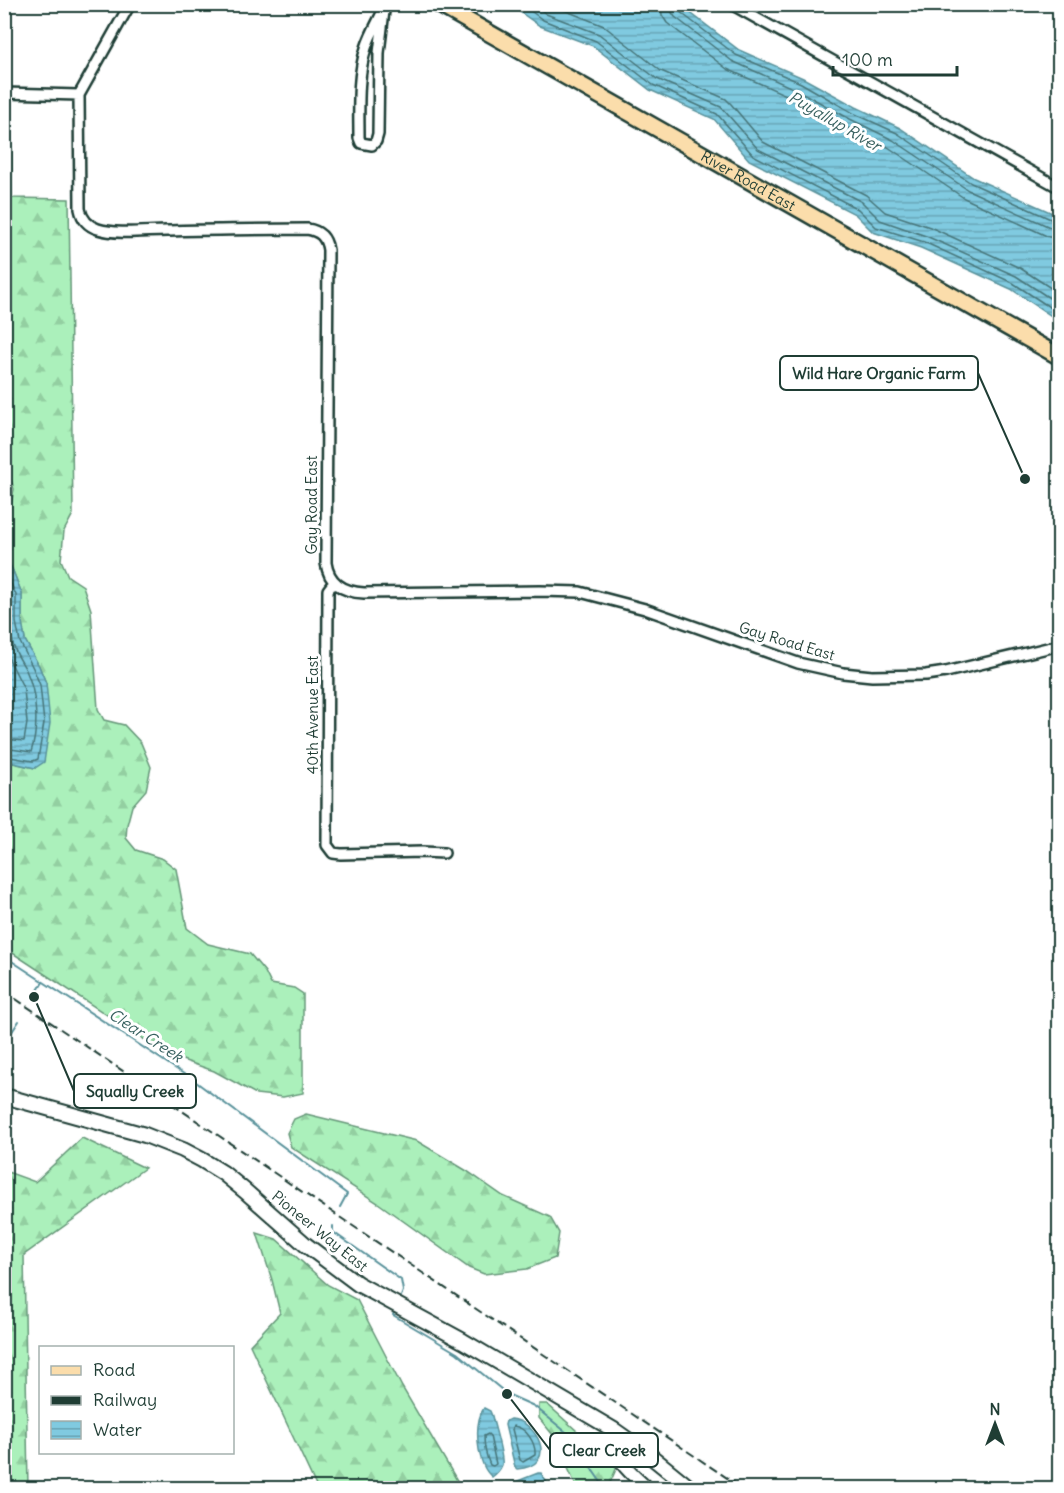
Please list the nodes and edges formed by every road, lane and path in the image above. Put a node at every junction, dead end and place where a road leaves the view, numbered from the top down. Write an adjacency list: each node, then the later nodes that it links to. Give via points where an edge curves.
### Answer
1 (130, 4): 6 (street)
2 (438, 4): 8 (main road, River Road East)
3 (731, 4): 7 (street)
4 (385, 8): 4 (street, via 361,65 359,138 366,145 372,145 378,134)
5 (4, 93): 6 (street)
6 (79, 95): 9 (street, Gay Road East, via 80,210 90,226 134,232 307,229 315,230 327,242 326,563)
7 (1059, 188)
8 (1059, 357)
9 (336, 584): 10 (street, Gay Road East, via 364,593 580,592 645,609 798,663 872,676 946,672); 11 (street, 40th Avenue East, via 328,590 327,845 333,853 341,854)
10 (1059, 645)
11 (444, 853)
12 (4, 1096): 13 (main road, Pioneer Way East, via 146,1135 202,1160 358,1284)
13 (614, 1430): 14 (street, via 611,1437 617,1457); 15 (main road, Pioneer Way East)
14 (646, 1488)
15 (690, 1488)

